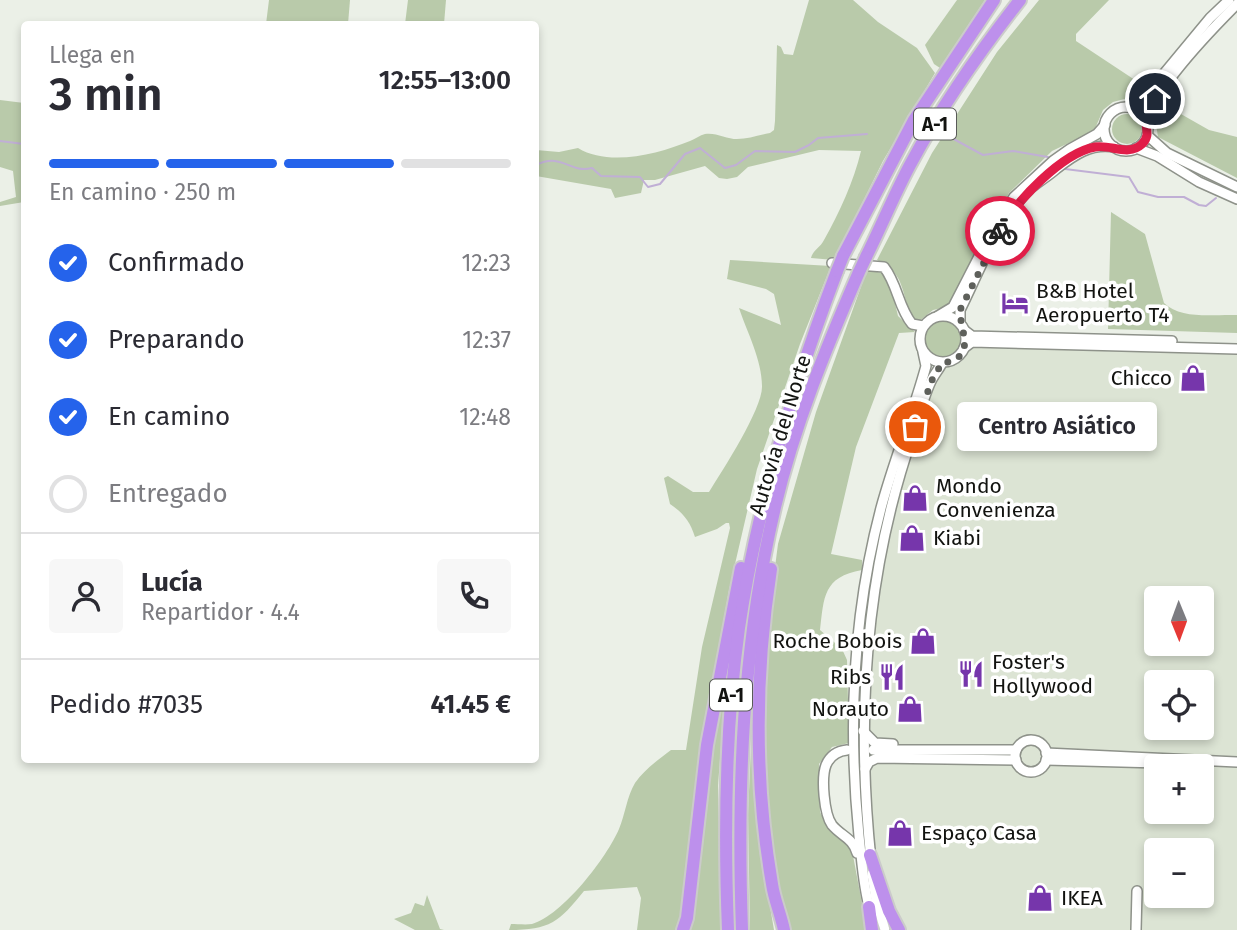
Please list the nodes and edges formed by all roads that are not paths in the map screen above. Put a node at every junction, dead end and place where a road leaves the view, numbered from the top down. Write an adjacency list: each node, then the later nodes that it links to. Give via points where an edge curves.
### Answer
1 (994, 0): 13 (highway, Autovía del Norte / A-1, via 914,120)
2 (1020, 0): 23 (highway, Autovía del Norte / A-1, bridge, via 967,73 910,165 822,359)
3 (1229, 0): 5 (street, via 1147,94)
4 (1237, 4): 6 (street, via 1155,99)
5 (1127, 107): 6 (street); 7 (street, via 1115,110)
6 (1146, 119): 8 (street)
7 (1105, 125): 9 (street, via 1106,137); 14 (street, via 1053,161 1014,197 953,307)
8 (1147, 135): 10 (street); 11 (street, via 1167,153)
9 (1114, 147): 10 (street); 16 (street, via 1091,147 1021,200 1007,218 960,310)
10 (1136, 148): 12 (street)
11 (1237, 187)
12 (1237, 199)
13 (837, 263): 15 (street, via 884,267 893,279 903,313 912,324); 22 (highway, Autovía del Norte / A-1)
14 (938, 316): 15 (street); 16 (street)
15 (923, 326): 20 (street, via 919,339)
16 (962, 327): 17 (street, via 972,336); 18 (street)
17 (1237, 343)
18 (964, 348): 19 (street, via 972,342); 21 (street, via 955,359)
19 (1237, 349)
20 (923, 352): 21 (street); 33 (street, via 926,366 881,510 863,600 854,702)
21 (942, 363): 24 (street, via 903,462 879,560)
22 (772, 464): 39 (highway, via 751,518 735,599 707,746); 40 (highway, Autovía del Norte / A-1, via 744,595 732,691 726,784)
23 (787, 465): 36 (highway, via 760,645 761,778); 41 (highway, Autovía del Norte / A-1, via 766,549 744,692)
24 (863, 731): 27 (street, via 875,743 929,745); 31 (street)
25 (847, 750): 32 (street, via 836,753 826,765)
26 (871, 750): 27 (street)
27 (949, 754): 28 (street); 31 (street, via 877,758 869,762)
28 (1016, 755): 29 (street, via 1021,768 1031,771 1040,768); 29 (street, via 1022,742 1031,740 1041,744)
29 (1046, 757): 30 (street)
30 (1237, 762)
31 (864, 778): 34 (street)
32 (828, 815): 33 (street, via 842,828); 35 (street, via 855,847)
33 (858, 819): 35 (street)
34 (870, 855): 46 (street); 47 (highway)
35 (865, 885): 38 (street)
36 (772, 887): 42 (highway); 43 (highway)
37 (1136, 891): 48 (street)
38 (869, 907): 44 (highway); 45 (street)
39 (683, 930)
40 (728, 930)
41 (742, 930)
42 (778, 930)
43 (784, 930)
44 (872, 930)
45 (877, 930)
46 (885, 930)
47 (899, 930)
48 (1136, 930)

